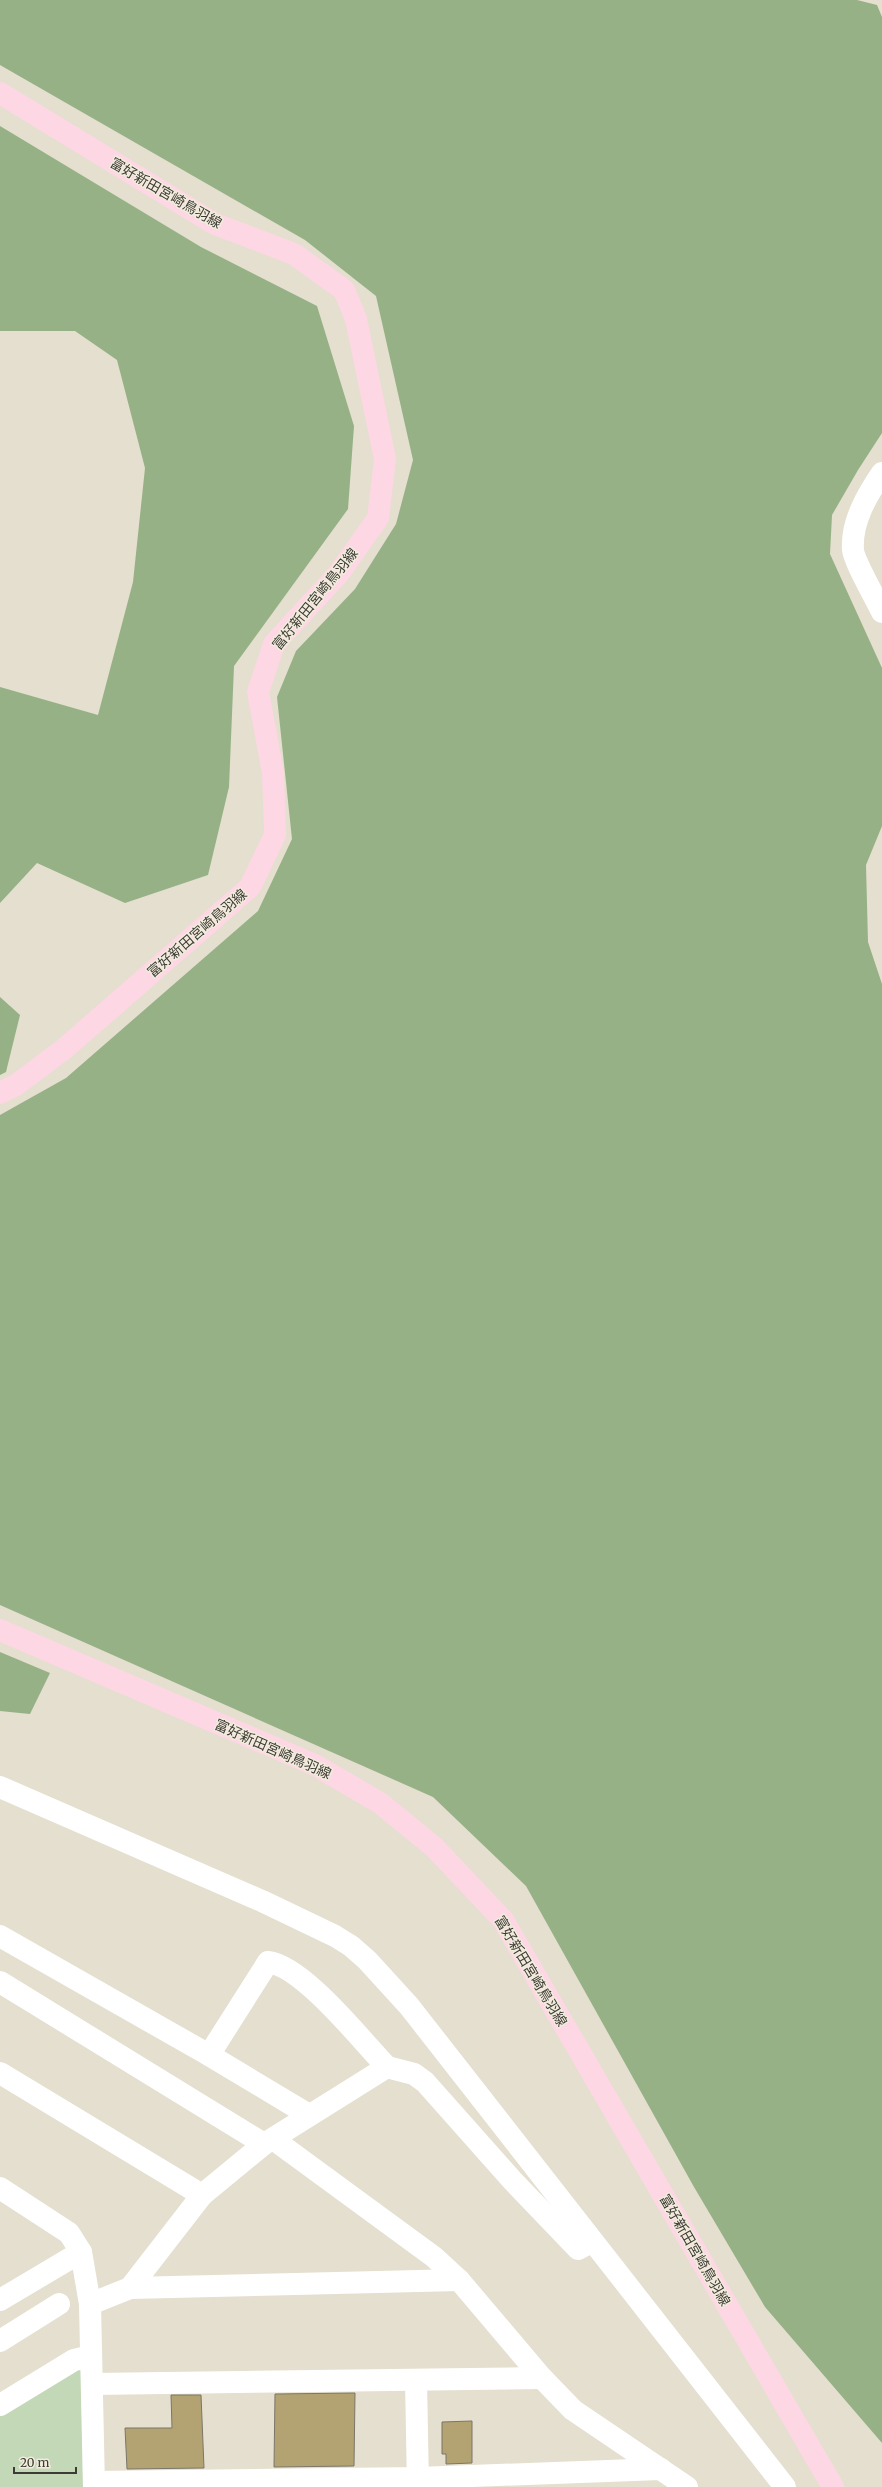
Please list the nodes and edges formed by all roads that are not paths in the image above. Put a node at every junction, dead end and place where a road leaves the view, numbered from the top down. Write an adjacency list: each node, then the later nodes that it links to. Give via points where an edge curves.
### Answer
1 (0, 93): 4 (main road, 富好新田宮崎鳥羽線, via 215,224 294,254 344,290 356,319 385,460 378,518 339,573 274,644 258,692 273,773 275,835 250,887 64,1049 16,1085)
2 (882, 473): 3 (street, via 870,490 857,518 853,551)
3 (882, 612)
4 (0, 1093)
5 (0, 1630): 34 (main road, 富好新田宮崎鳥羽線, via 315,1765 380,1803 434,1847 503,1920)
6 (0, 1787): 16 (street, via 262,1901 352,1946 409,2006)
7 (0, 1936): 9 (street)
8 (0, 1982): 13 (street)
9 (209, 2055): 10 (street, via 268,1962 293,1972 310,1986); 12 (street)
10 (387, 2067): 12 (street); 16 (street, via 414,2074 425,2082 512,2180 578,2249)
11 (0, 2073): 15 (street)
12 (309, 2115): 13 (street)
13 (268, 2141): 15 (street); 18 (street, via 434,2257)
14 (0, 2188): 17 (street, via 68,2233)
15 (202, 2195): 19 (street)
16 (591, 2242): 33 (street)
17 (81, 2252): 20 (street); 22 (street)
18 (459, 2280): 19 (street); 25 (street)
19 (130, 2288): 22 (street)
20 (0, 2300)
21 (59, 2304): 23 (street)
22 (90, 2304): 24 (street)
23 (0, 2341)
24 (91, 2356): 27 (street); 28 (street, via 74,2360)
25 (542, 2378): 26 (street); 29 (street, via 573,2410)
26 (416, 2380): 27 (street); 30 (street)
27 (92, 2384): 31 (street)
28 (0, 2405)
29 (661, 2469): 30 (street); 32 (street)
30 (418, 2483): 31 (street)
31 (94, 2485)
32 (688, 2487)
33 (785, 2487)
34 (833, 2487)

